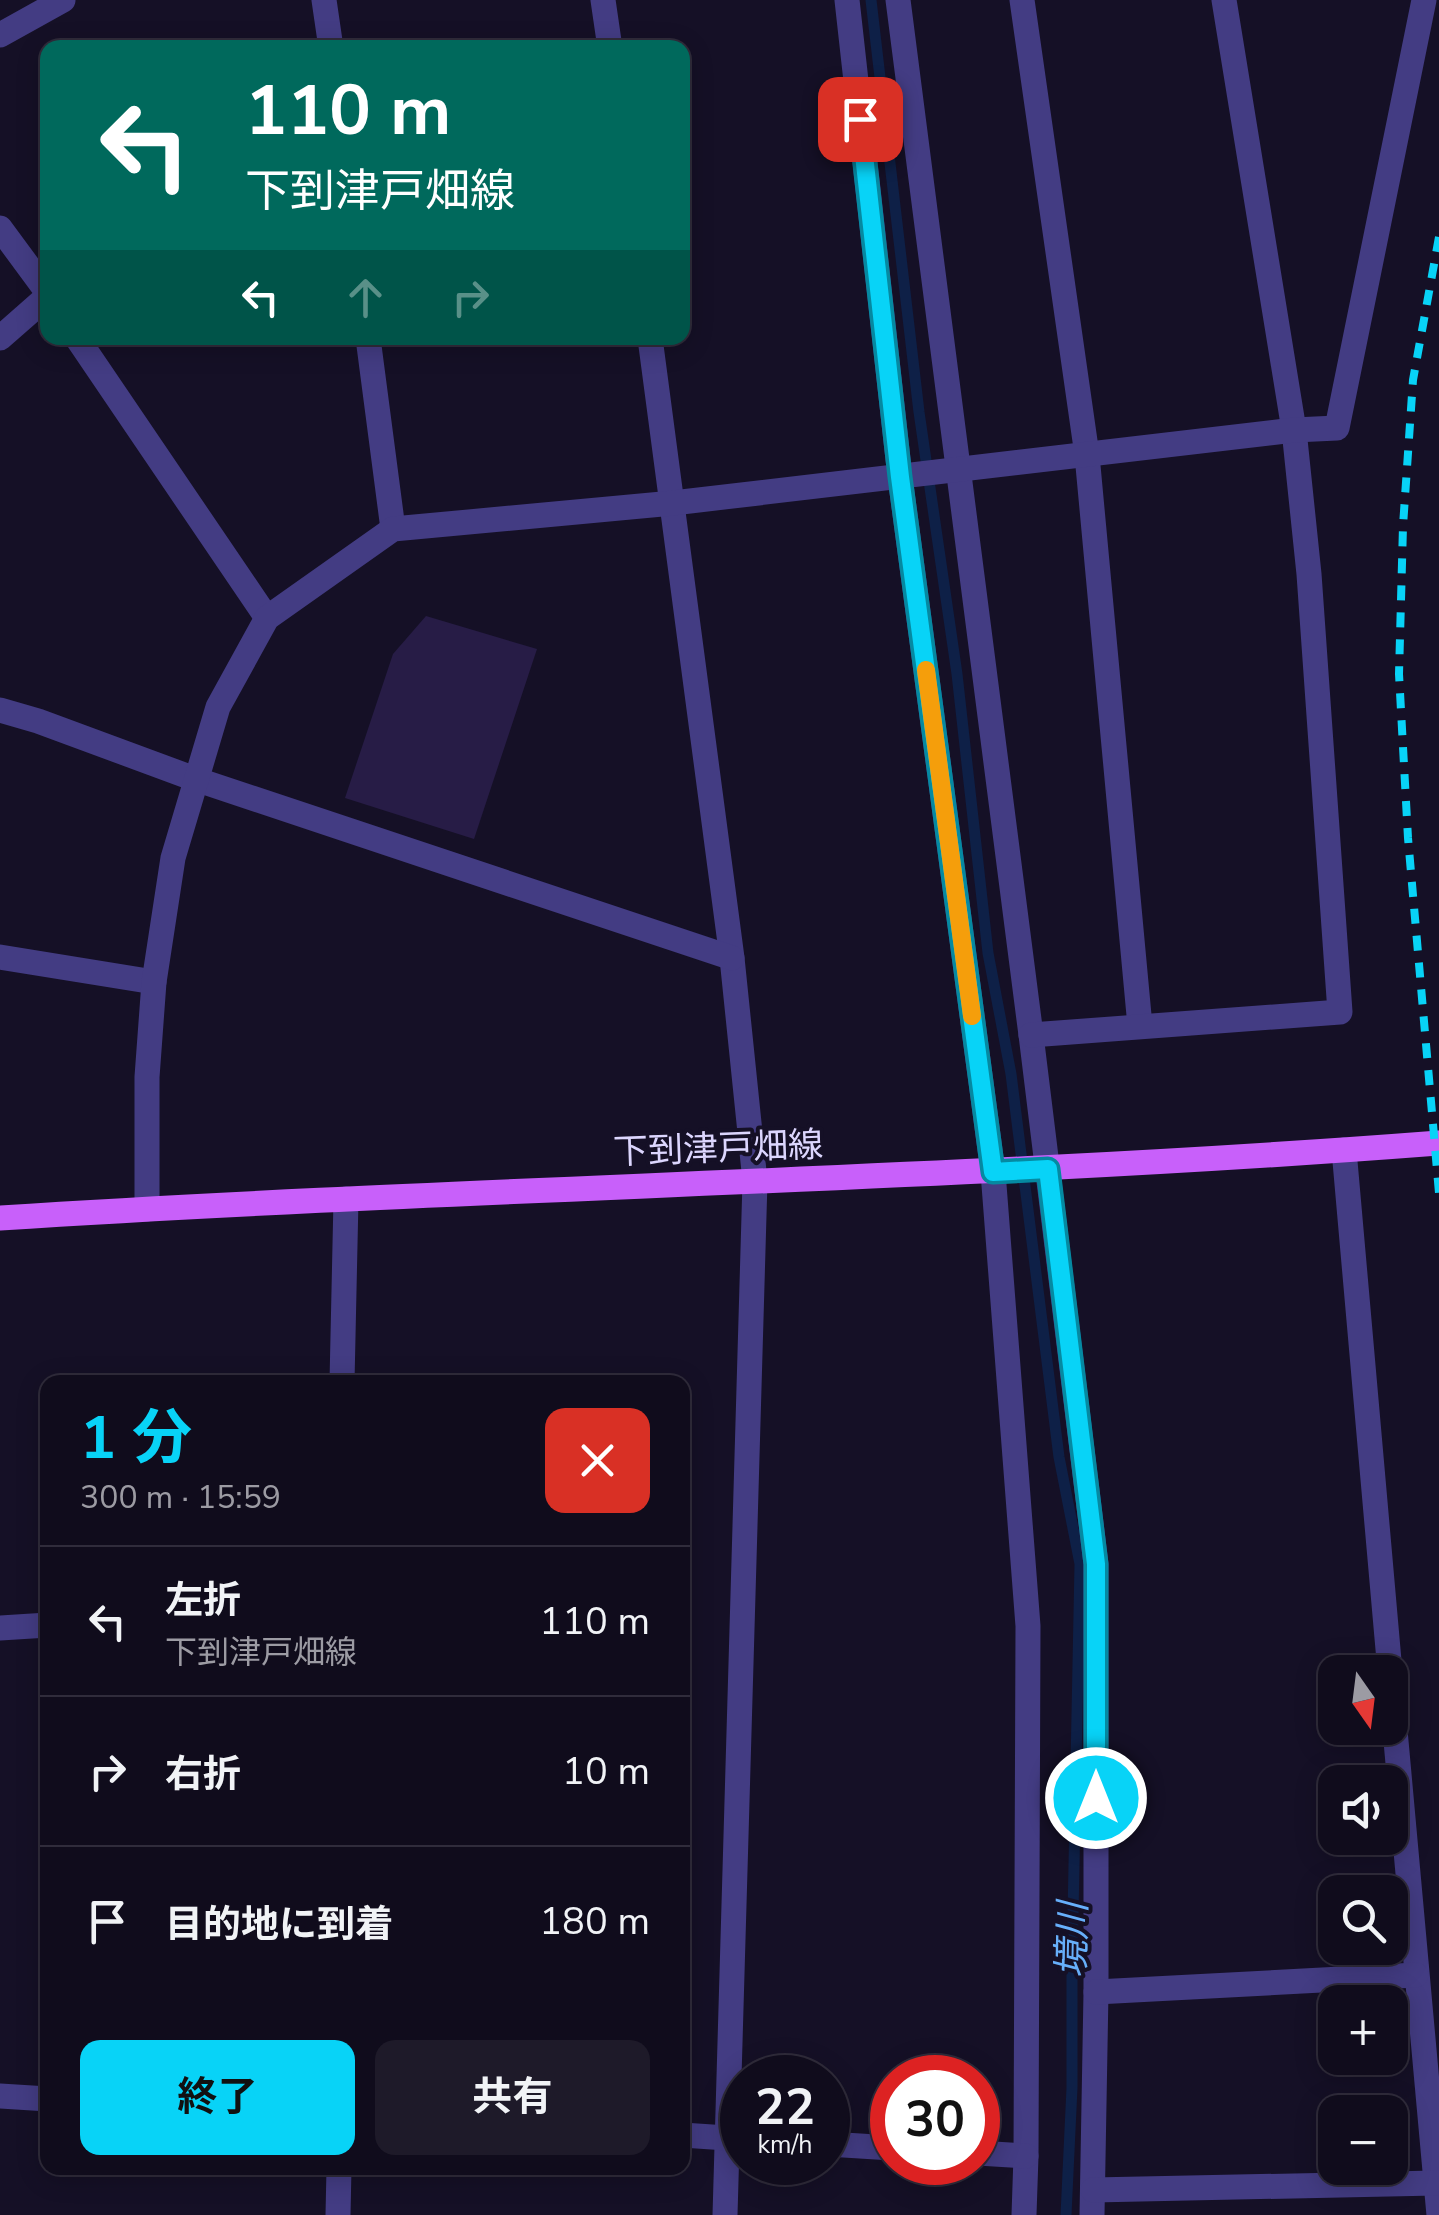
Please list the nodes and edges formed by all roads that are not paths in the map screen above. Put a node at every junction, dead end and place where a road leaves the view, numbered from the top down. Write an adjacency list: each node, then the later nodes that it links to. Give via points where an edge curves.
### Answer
1 (63, 0): 9 (street)
2 (324, 0): 10 (street)
3 (603, 0): 11 (street)
4 (847, 0): 22 (street)
5 (898, 0): 21 (street)
6 (1022, 0): 20 (street)
7 (1224, 0): 19 (street)
8 (1424, 0): 19 (street, via 1338,428)
9 (0, 35)
10 (329, 40)
11 (609, 40)
12 (0, 228): 13 (street)
13 (40, 284)
14 (40, 302): 15 (street)
15 (0, 338)
16 (82, 345): 25 (street)
17 (369, 345): 24 (street)
18 (651, 345): 23 (street)
19 (1294, 430): 20 (street); 31 (street, via 1340,1012)
20 (1087, 455): 21 (street); 31 (street)
21 (957, 470): 22 (street); 32 (street)
22 (900, 477): 23 (street); 36 (street)
23 (673, 502): 24 (street); 29 (street)
24 (394, 528): 25 (street)
25 (266, 618): 27 (street, via 218,707)
26 (0, 710): 27 (street)
27 (195, 779): 29 (street); 30 (street, via 173,858)
28 (0, 957): 30 (street)
29 (732, 958): 37 (street)
30 (154, 982): 39 (street, via 146,1077)
31 (1140, 1026): 32 (street)
32 (1031, 1034): 35 (street)
33 (1439, 1143): 34 (main road, 下到津戸畑線)
34 (1344, 1150): 35 (main road, 下到津戸畑線); 44 (street)
35 (1048, 1169): 36 (main road, 下到津戸畑線); 47 (street, via 1096,1564)
36 (993, 1172): 37 (main road, 下到津戸畑線); 54 (street, via 1028,1626)
37 (755, 1181): 38 (main road, 下到津戸畑線); 48 (street)
38 (346, 1199): 39 (main road, 下到津戸畑線); 41 (street)
39 (147, 1209): 40 (main road, 下到津戸畑線)
40 (0, 1218)
41 (342, 1375)
42 (40, 1626): 43 (street)
43 (0, 1628)
44 (1388, 1655)
45 (1396, 1745): 46 (street)
46 (1416, 1975): 47 (street); 56 (street)
47 (1096, 1992): 58 (street)
48 (737, 2055)
49 (0, 2096): 50 (street)
50 (40, 2098)
51 (690, 2135): 52 (street)
52 (720, 2137)
53 (1000, 2154): 54 (street)
54 (1026, 2156): 61 (street)
55 (339, 2175): 59 (street)
56 (1436, 2183): 58 (street); 62 (street)
57 (729, 2185): 60 (street)
58 (1092, 2202)
59 (338, 2215)
60 (725, 2215)
61 (1024, 2215)
62 (1439, 2215)

